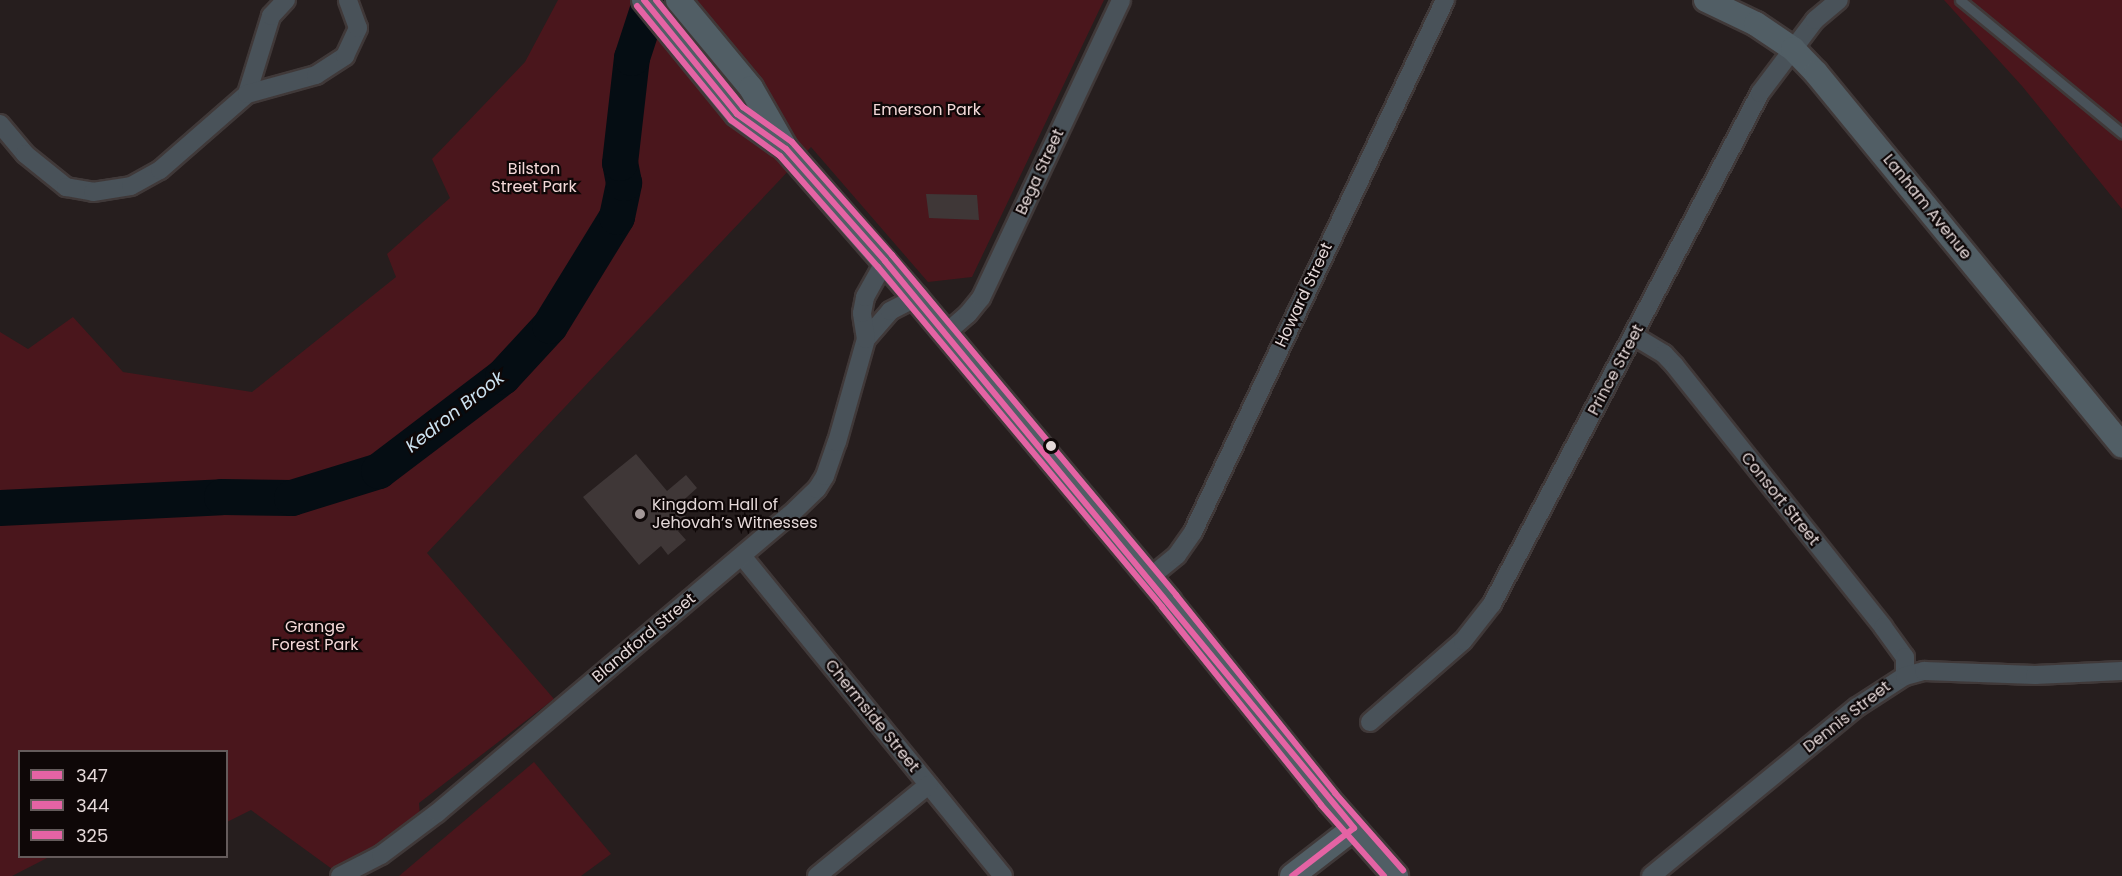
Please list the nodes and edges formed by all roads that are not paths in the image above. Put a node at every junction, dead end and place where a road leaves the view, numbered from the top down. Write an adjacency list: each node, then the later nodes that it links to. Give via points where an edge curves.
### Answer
1 (286, 0): 11 (street, via 271,16)
2 (348, 0): 11 (street, via 358,28 345,56 316,75)
3 (644, 0): 14 (main road, via 737,114)
4 (678, 0): 14 (main road, via 751,88)
5 (1121, 0): 17 (street, Bega Street, via 981,298)
6 (1445, 0): 22 (street, Howard Street, via 1193,532 1177,555)
7 (1706, 0): 10 (main road, Lanham Avenue, via 1756,24)
8 (1839, 0): 10 (street, Prince Street, via 1815,20)
9 (1960, 0): 13 (lane)
10 (1793, 49): 18 (street, Prince Street, via 1760,93); 20 (main road, Lanham Avenue, via 1857,120)
11 (247, 94): 12 (street, via 160,170 131,186 111,190 93,192 66,187 25,154)
12 (0, 124)
13 (2122, 133)
14 (786, 149): 15 (main road)
15 (885, 261): 16 (main road); 19 (street, Blandford Street, via 865,297 862,313)
16 (916, 298): 17 (main road); 19 (street, Blandford Street, via 890,311)
17 (945, 334): 22 (main road)
18 (1634, 336): 24 (street, Consort Street, via 1664,354 1675,366 1883,627 1905,657); 25 (street, Prince Street, via 1482,621)
19 (866, 339): 21 (street, Blandford Street, via 825,476 804,503)
20 (2122, 446)
21 (742, 556): 26 (street, Chermside Street); 28 (street, Blandford Street, via 436,813 381,855)
22 (1149, 578): 27 (main road)
23 (2122, 671): 24 (street, Dennis Street, via 2035,675 1924,671)
24 (1905, 676): 33 (street, Dennis Street, via 1857,707)
25 (1370, 722)
26 (928, 785): 29 (street); 30 (street, Chermside Street)
27 (1354, 828): 31 (main road); 32 (main road)
28 (340, 876)
29 (816, 876)
30 (1003, 876)
31 (1292, 876)
32 (1396, 876)
33 (1651, 876)

